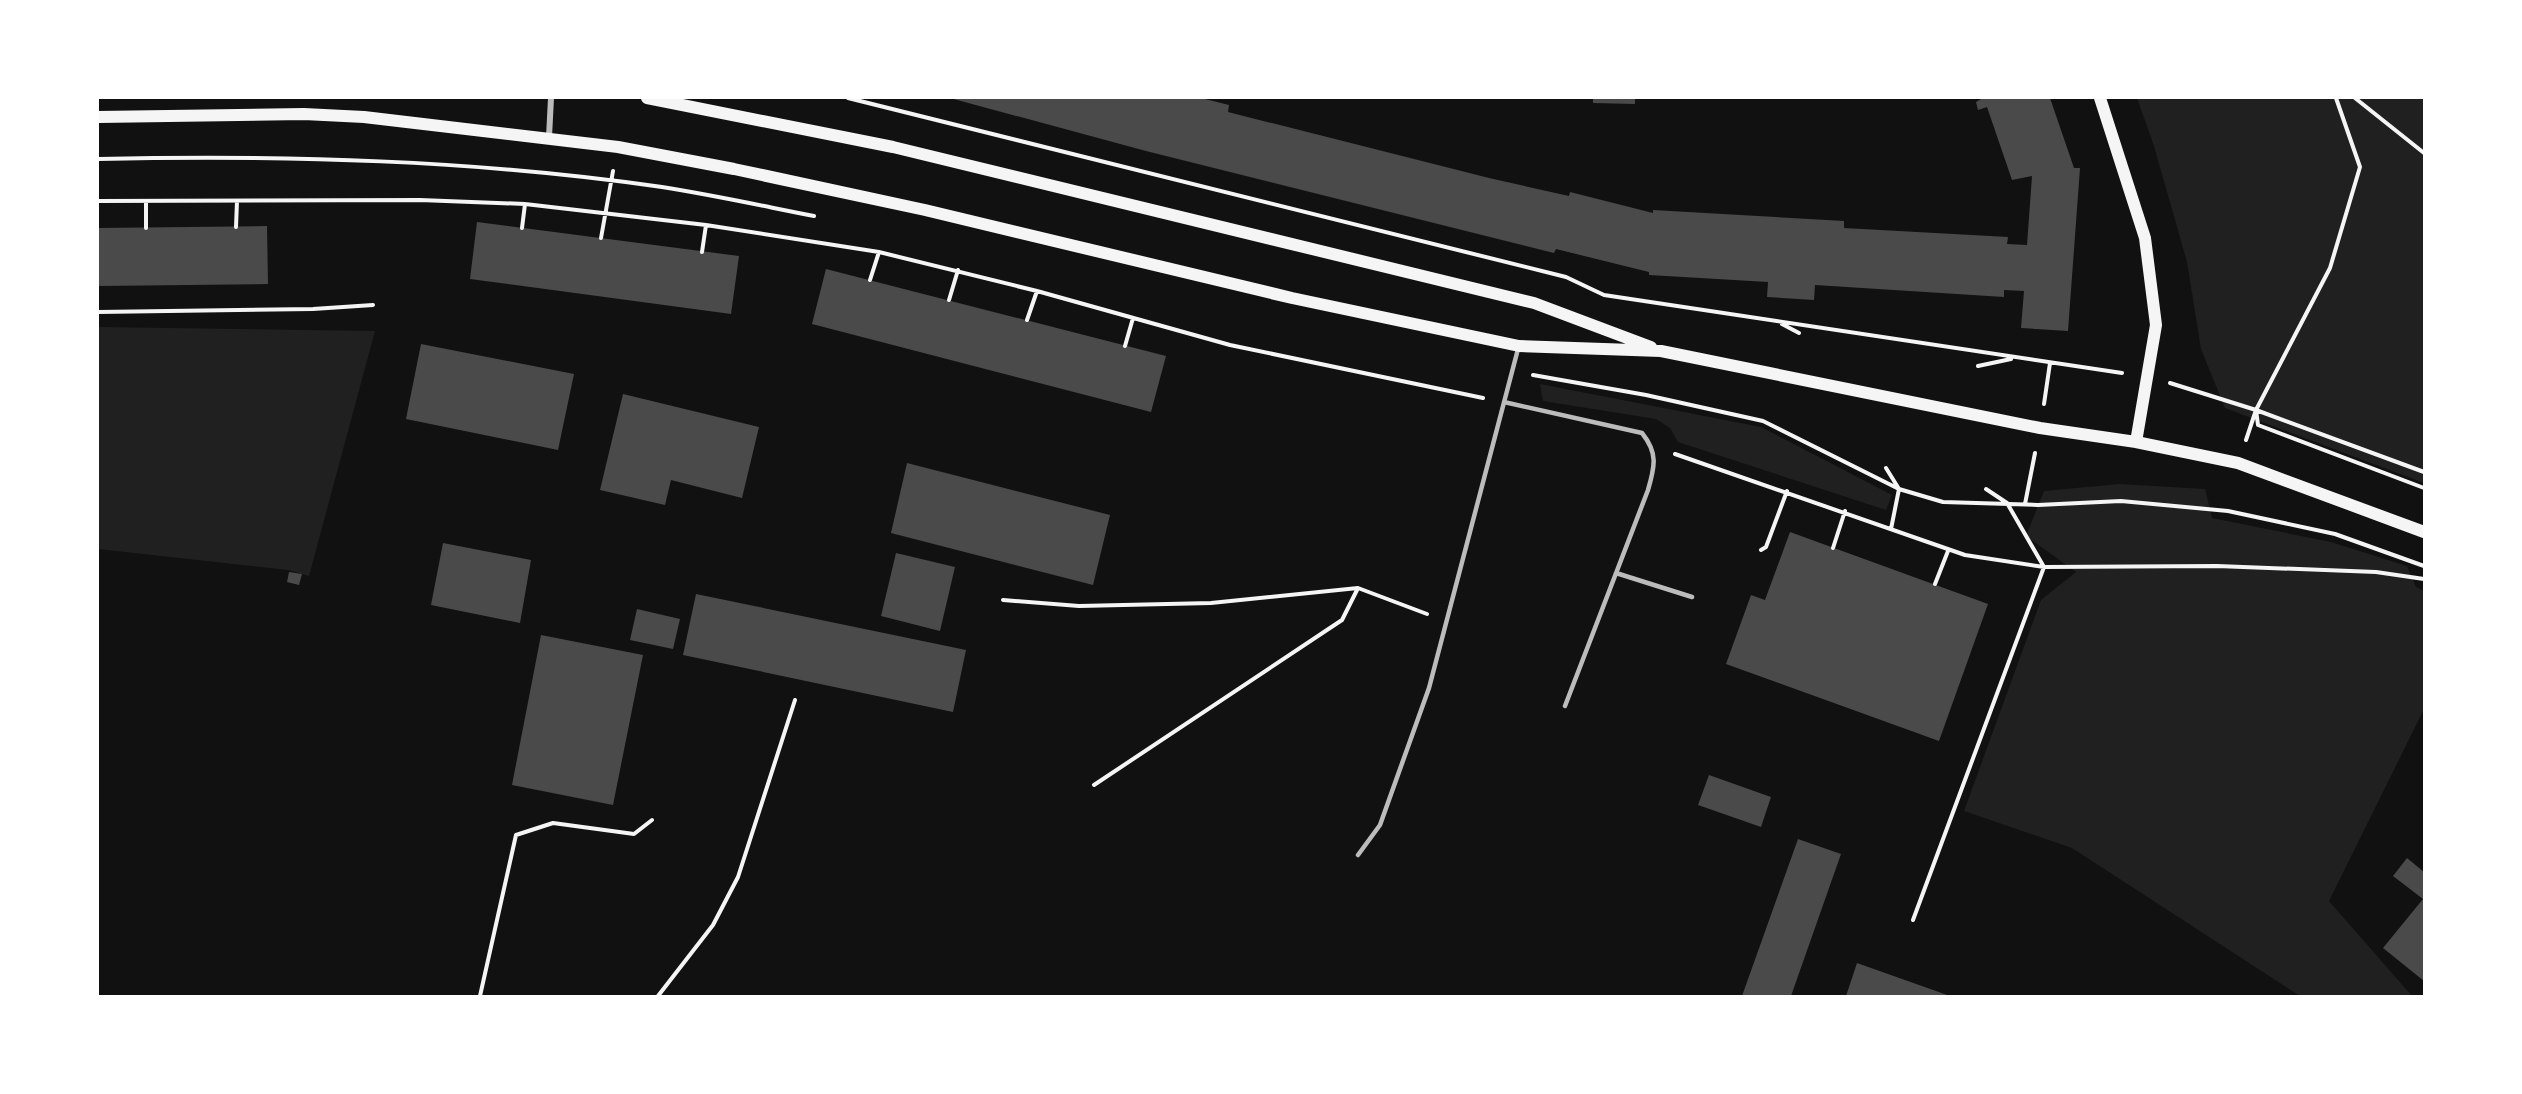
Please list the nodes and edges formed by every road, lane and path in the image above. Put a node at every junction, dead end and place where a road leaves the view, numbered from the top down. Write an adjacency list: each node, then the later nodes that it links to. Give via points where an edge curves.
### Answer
1 (551, 98): 8 (street)
2 (647, 98): 36 (main road, via 893,147 1534,303)
3 (848, 98): 32 (path, via 1566,277 1604,295)
4 (2100, 98): 40 (main road, via 2145,238 2156,325)
5 (2336, 98): 42 (path, via 2360,167 2330,268)
6 (2355, 98): 9 (path)
7 (98, 117): 8 (main road, via 364,117)
8 (549, 137): 35 (main road, via 734,168 1292,298)
9 (2424, 153)
10 (98, 159): 16 (path, via 411,162 662,187)
11 (98, 201): 12 (path)
12 (146, 201): 13 (path); 19 (path)
13 (237, 201): 14 (path); 18 (path)
14 (525, 204): 15 (path); 20 (path)
15 (605, 212): 17 (path); 21 (path)
16 (824, 218)
17 (706, 225): 22 (path); 23 (path)
18 (236, 227)
19 (146, 228)
20 (522, 228)
21 (602, 238)
22 (702, 252)
23 (879, 252): 24 (path); 25 (path)
24 (958, 270): 26 (path); 27 (path)
25 (870, 280)
26 (1036, 291): 30 (path); 31 (path)
27 (949, 300)
28 (373, 305): 29 (path)
29 (98, 312)
30 (1133, 318): 34 (path); 41 (path, via 1230,345)
31 (1027, 320)
32 (1779, 322): 33 (path); 37 (path)
33 (1799, 333)
34 (1125, 346)
35 (1519, 346): 36 (main road); 39 (lane)
36 (1660, 351): 43 (main road, via 2040,428)
37 (2015, 358): 38 (path); 40 (path)
38 (1978, 366)
39 (1513, 369): 41 (lane); 49 (path, via 1763,421)
40 (2147, 376): 42 (path); 43 (main road)
41 (1504, 402): 44 (lane, via 1642,433); 67 (lane)
42 (2256, 410): 45 (path); 47 (path); 48 (path, via 2258,425)
43 (2136, 442): 45 (main road)
44 (1652, 446): 51 (path); 61 (lane, via 1654,468)
45 (2238, 463): 55 (main road)
46 (1886, 468): 49 (path)
47 (2424, 472)
48 (2424, 488)
49 (1899, 489): 52 (path, via 1943,502); 54 (path)
50 (1986, 489): 52 (path)
51 (1787, 491): 53 (path); 57 (path, via 1766,547)
52 (2007, 503): 59 (path, via 2121,501 2228,511 2335,534); 60 (path)
53 (1845, 511): 54 (path); 56 (path)
54 (1891, 529): 58 (path)
55 (2424, 532)
56 (1833, 548)
57 (1761, 550)
58 (1948, 551): 60 (path); 63 (path)
59 (2424, 566)
60 (2044, 567): 62 (path, via 2217,566 2376,572); 73 (path)
61 (1616, 573): 65 (lane); 69 (lane)
62 (2424, 579)
63 (1935, 584)
64 (1358, 588): 66 (path, via 1211,603 1079,606); 67 (path); 70 (path, via 1342,620)
65 (1692, 597)
66 (1003, 600)
67 (1447, 622): 72 (lane, via 1429,688 1380,825)
68 (795, 700): 75 (path, via 738,877 713,925)
69 (1565, 706)
70 (1094, 785)
71 (652, 820): 74 (path, via 634,834 553,823 516,835)
72 (1358, 855)
73 (1913, 920)
74 (480, 996)
75 (658, 996)

